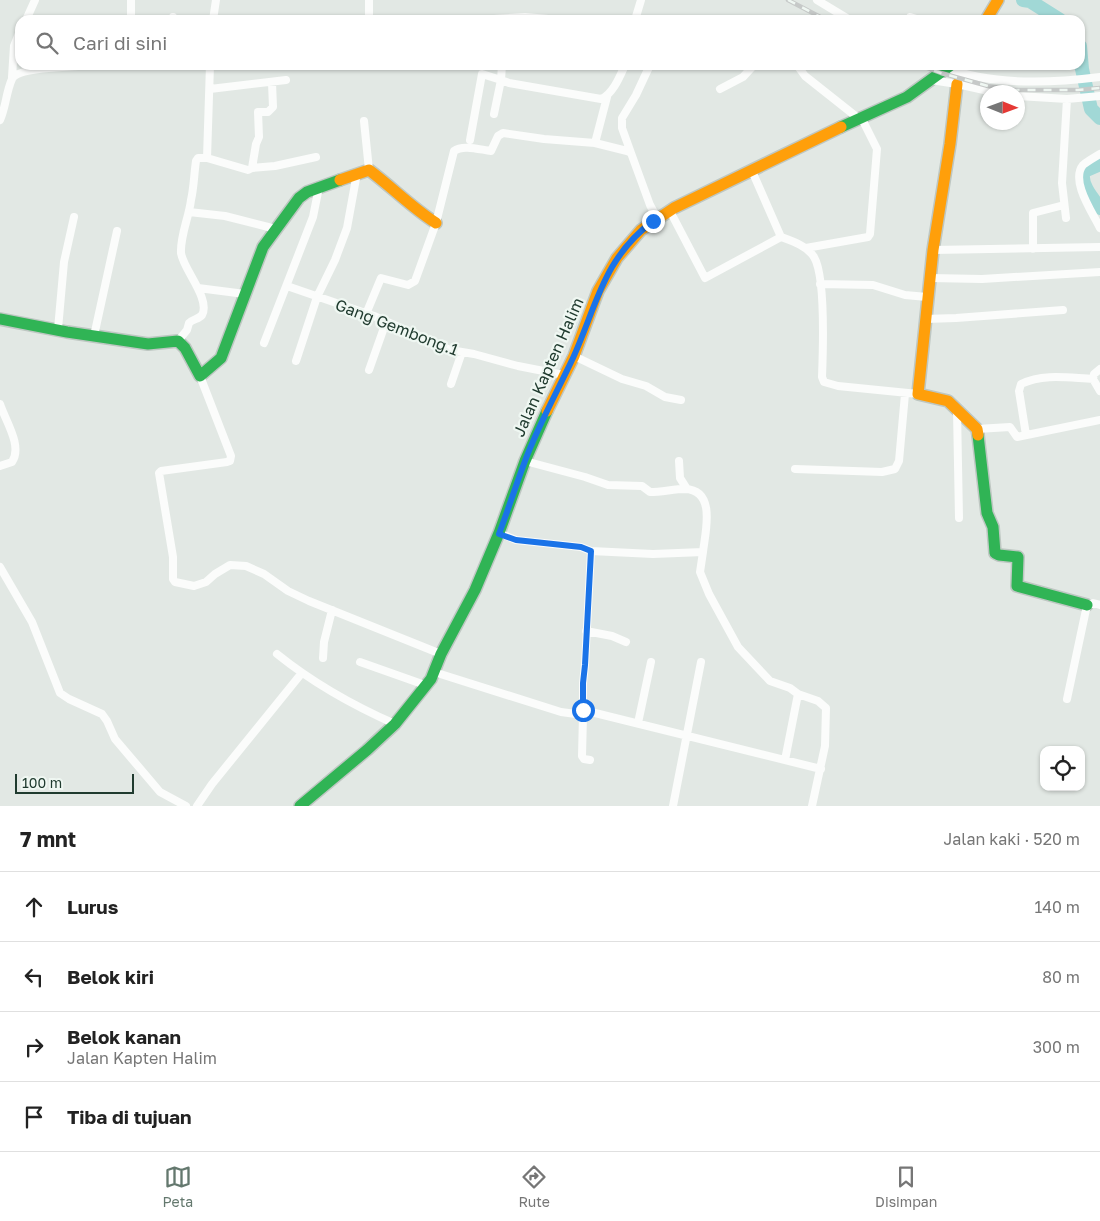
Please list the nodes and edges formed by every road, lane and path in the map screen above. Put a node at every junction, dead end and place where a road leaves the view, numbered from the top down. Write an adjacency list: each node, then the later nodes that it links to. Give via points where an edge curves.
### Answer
1 (36, 0): 8 (street)
2 (131, 0): 9 (street)
3 (216, 0): 10 (street)
4 (369, 0): 11 (street)
5 (642, 0): 12 (street)
6 (817, 0): 13 (street)
7 (998, 0): 14 (street)
8 (28, 15)
9 (131, 15)
10 (214, 15)
11 (369, 15)
12 (637, 15)
13 (842, 15)
14 (989, 15)
15 (15, 44): 25 (street)
16 (38, 70): 25 (street)
17 (210, 70): 33 (street)
18 (502, 70): 28 (street)
19 (622, 70): 36 (street)
20 (648, 70): 45 (street, via 622,118)
21 (749, 70): 34 (street)
22 (801, 70): 40 (street)
23 (942, 70): 29 (street, Jalan Kapten Halim)
24 (956, 70): 26 (street, via 974,77 1023,81)
25 (12, 77): 41 (street)
26 (1100, 77)
27 (286, 80): 30 (street)
28 (501, 80): 36 (street, via 601,99); 39 (street); 43 (street, via 482,74)
29 (931, 80): 31 (street); 40 (street, Jalan Kapten Halim, via 907,96)
30 (272, 83): 33 (street); 49 (street, via 273,107 268,112 258,112 259,137)
31 (957, 84): 32 (street); 68 (street)
32 (980, 89)
33 (210, 90): 48 (street)
34 (720, 90)
35 (1025, 96): 38 (street)
36 (606, 97): 44 (street)
37 (1098, 98): 38 (street)
38 (1067, 99): 54 (street, via 1062,183)
39 (494, 114)
40 (860, 117): 51 (street, Jalan Kapten Halim); 66 (street, via 878,149 870,234 868,237)
41 (0, 120)
42 (364, 122): 50 (street)
43 (470, 140)
44 (595, 143): 45 (street); 60 (street, via 507,132 498,136 491,151 457,148)
45 (631, 153): 58 (street)
46 (1100, 154): 61 (street, via 1084,165 1079,173 1079,185)
47 (316, 157): 49 (street)
48 (207, 158): 49 (street, via 248,170); 56 (street, via 196,161)
49 (252, 168)
50 (369, 170): 52 (street); 60 (street)
51 (752, 171): 55 (street, Jalan Kapten Halim); 64 (street)
52 (357, 173): 53 (street); 75 (street, via 347,228 336,260)
53 (320, 187): 62 (street, via 299,198); 72 (street, via 313,217)
54 (1064, 205): 59 (street); 67 (street, via 1033,213)
55 (670, 211): 58 (street, Jalan Kapten Halim); 64 (street, via 704,278)
56 (189, 212): 62 (street, via 224,216); 73 (street, via 181,255)
57 (74, 217): 82 (street, via 64,262)
58 (657, 218): 87 (street, Jalan Kapten Halim, via 641,230 617,258 598,291)
59 (1066, 218)
60 (436, 223): 78 (street, via 415,281 408,285 381,278)
61 (1100, 228)
62 (276, 229): 74 (street, via 264,247)
63 (117, 231): 83 (street)
64 (781, 237): 66 (street)
65 (1100, 247): 67 (street)
66 (806, 248): 71 (street, via 818,265)
67 (1033, 249): 68 (street)
68 (933, 250): 70 (street)
69 (1100, 272): 70 (street, via 982,279)
70 (930, 278): 76 (street)
71 (820, 284): 76 (street, via 873,285 905,295); 96 (street, via 824,382)
72 (287, 286): 75 (street, Gang Gembong.1); 85 (street)
73 (198, 288): 74 (street); 84 (street, via 203,304 202,314 189,323)
74 (245, 294): 92 (street, via 221,358)
75 (317, 297): 78 (street, Gang Gembong.1); 88 (street)
76 (927, 297): 80 (street)
77 (1063, 310): 80 (street)
78 (366, 314): 81 (street, Gang Gembong.1)
79 (0, 319): 82 (street)
80 (924, 319): 97 (street)
81 (386, 322): 86 (street, Gang Gembong.1, via 450,350); 90 (street)
82 (58, 329): 83 (street)
83 (94, 336): 84 (street, via 148,344)
84 (178, 341): 92 (street)
85 (264, 343)
86 (462, 352): 91 (street, Gang Gembong.1); 94 (street)
87 (574, 356): 91 (street, Jalan Kapten Halim); 98 (street, via 665,397)
88 (296, 361)
89 (1100, 369): 93 (street)
90 (369, 370)
91 (564, 375): 104 (street, Jalan Kapten Halim)
92 (200, 376): 116 (street, via 231,456 227,462 159,473 173,557 173,579 180,584 194,586 206,582 230,565 246,566 288,591)
93 (1093, 380): 95 (street); 103 (street, via 1042,377 1021,384 1019,391)
94 (451, 384)
95 (1100, 391)
96 (905, 394): 97 (street); 107 (street, via 899,461 895,469 882,472)
97 (918, 394): 100 (street, via 948,401)
98 (681, 400)
99 (0, 404): 106 (street, via 15,451 12,462)
100 (957, 410): 102 (street); 109 (street)
101 (1100, 420): 103 (street)
102 (977, 429): 103 (street, via 1010,427 1015,436); 115 (street, via 987,513 994,527 996,554 1018,556 1018,586)
103 (1026, 435)
104 (525, 461): 108 (street, via 608,485 642,486 650,492); 110 (street, Jalan Kapten Halim)
105 (678, 461): 108 (street, via 680,478)
106 (0, 466)
107 (795, 469)
108 (687, 489): 112 (street, via 703,498 706,506)
109 (959, 518)
110 (499, 534): 111 (street, via 516,540 581,547); 120 (street, Jalan Kapten Halim, via 475,590)
111 (591, 551): 112 (street); 117 (street)
112 (703, 552): 128 (street, via 700,572 738,647 770,682)
113 (0, 567): 137 (street, via 32,622 60,693 102,714 115,739 160,792)
114 (1100, 605): 115 (street, via 1092,603)
115 (1087, 606): 129 (street)
116 (332, 610): 120 (street); 121 (street)
117 (586, 631): 118 (street); 130 (street)
118 (626, 642)
119 (277, 654): 126 (street)
120 (441, 654): 125 (street, Jalan Kapten Halim)
121 (323, 658)
122 (360, 662): 127 (street)
123 (651, 662): 131 (street)
124 (700, 662): 133 (street)
125 (434, 672): 127 (street, Jalan Kapten Halim); 130 (street, via 561,712)
126 (301, 674): 132 (street, via 358,708); 138 (street)
127 (425, 685): 132 (street, Jalan Kapten Halim)
128 (798, 694): 135 (street); 136 (street, via 818,701 826,708)
129 (1067, 699)
130 (583, 713): 131 (street); 134 (street, via 582,756)
131 (638, 723): 133 (street)
132 (395, 724): 139 (street, Jalan Kapten Halim)
133 (686, 736): 135 (street); 140 (street)
134 (590, 760)
135 (785, 760): 136 (street)
136 (821, 769): 141 (street)
137 (186, 806)
138 (197, 806)
139 (300, 806)
140 (673, 806)
141 (812, 806)

